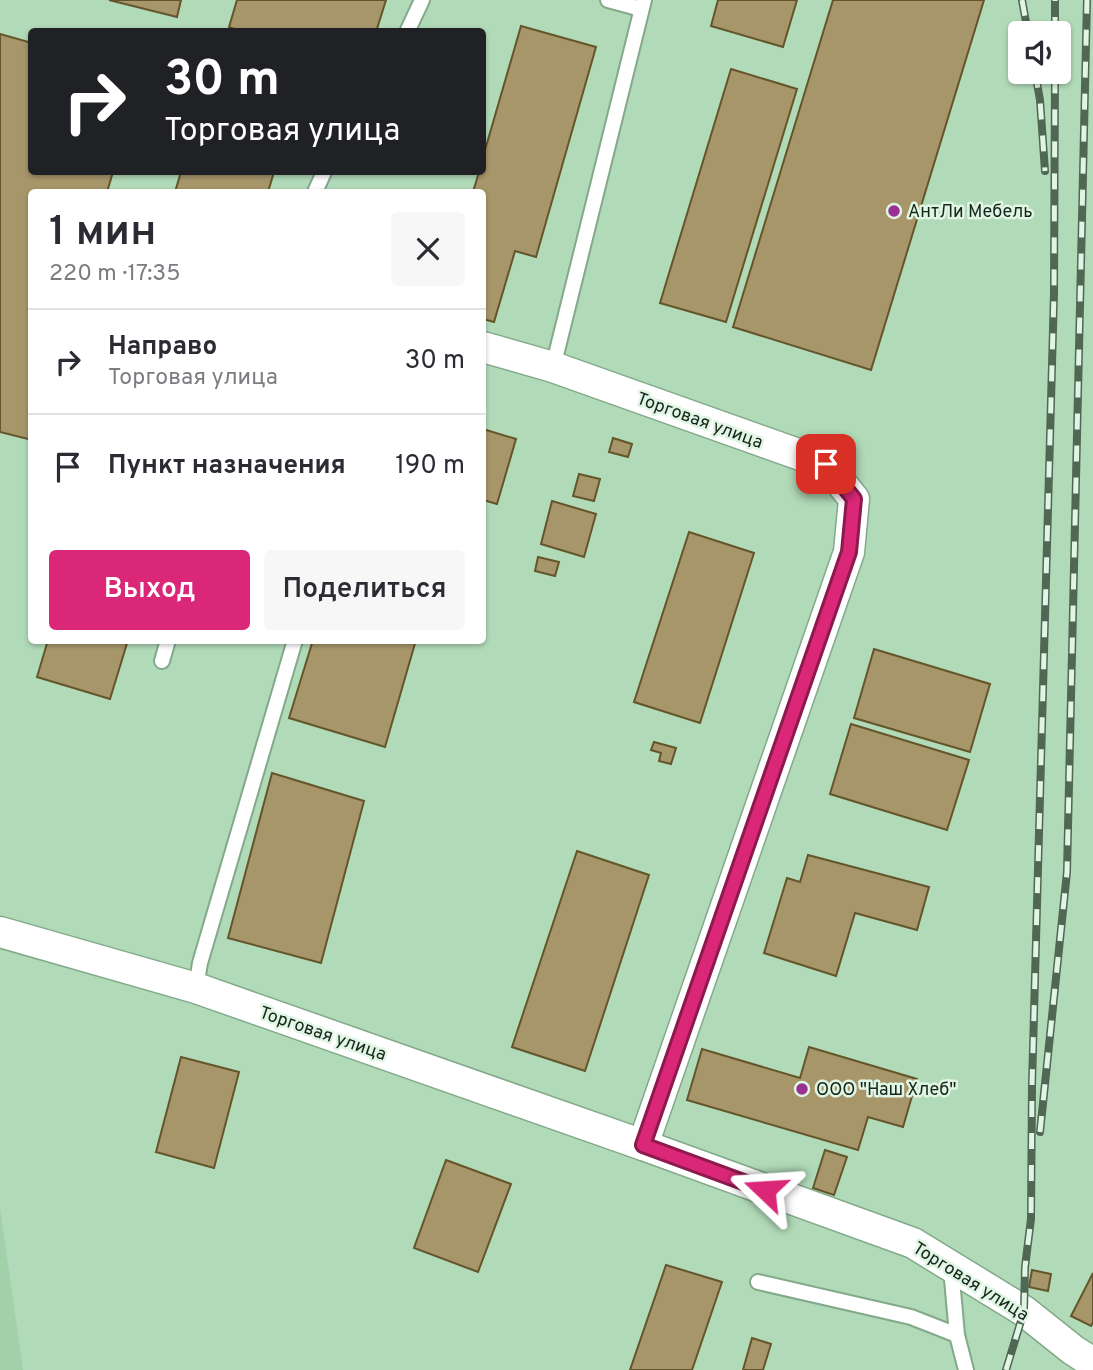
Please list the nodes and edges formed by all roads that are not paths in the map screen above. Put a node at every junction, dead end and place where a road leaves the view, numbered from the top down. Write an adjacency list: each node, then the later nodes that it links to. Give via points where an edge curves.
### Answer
1 (422, 0): 4 (lane)
2 (608, 0): 3 (lane)
3 (642, 4): 6 (lane)
4 (410, 28)
5 (486, 347): 6 (street, Торговая улица)
6 (553, 367): 12 (street, Торговая улица, via 826,464 854,499 849,552)
7 (167, 644): 9 (lane)
8 (294, 644): 11 (lane)
9 (162, 661)
10 (0, 932): 11 (street, Торговая улица)
11 (196, 988): 12 (street, Торговая улица)
12 (643, 1145): 13 (street, Торговая улица, via 913,1243)
13 (950, 1267): 15 (lane); 16 (street, Торговая улица, via 1024,1311)
14 (758, 1282): 15 (lane, via 911,1317)
15 (957, 1335): 17 (lane)
16 (1093, 1363)
17 (966, 1370)

